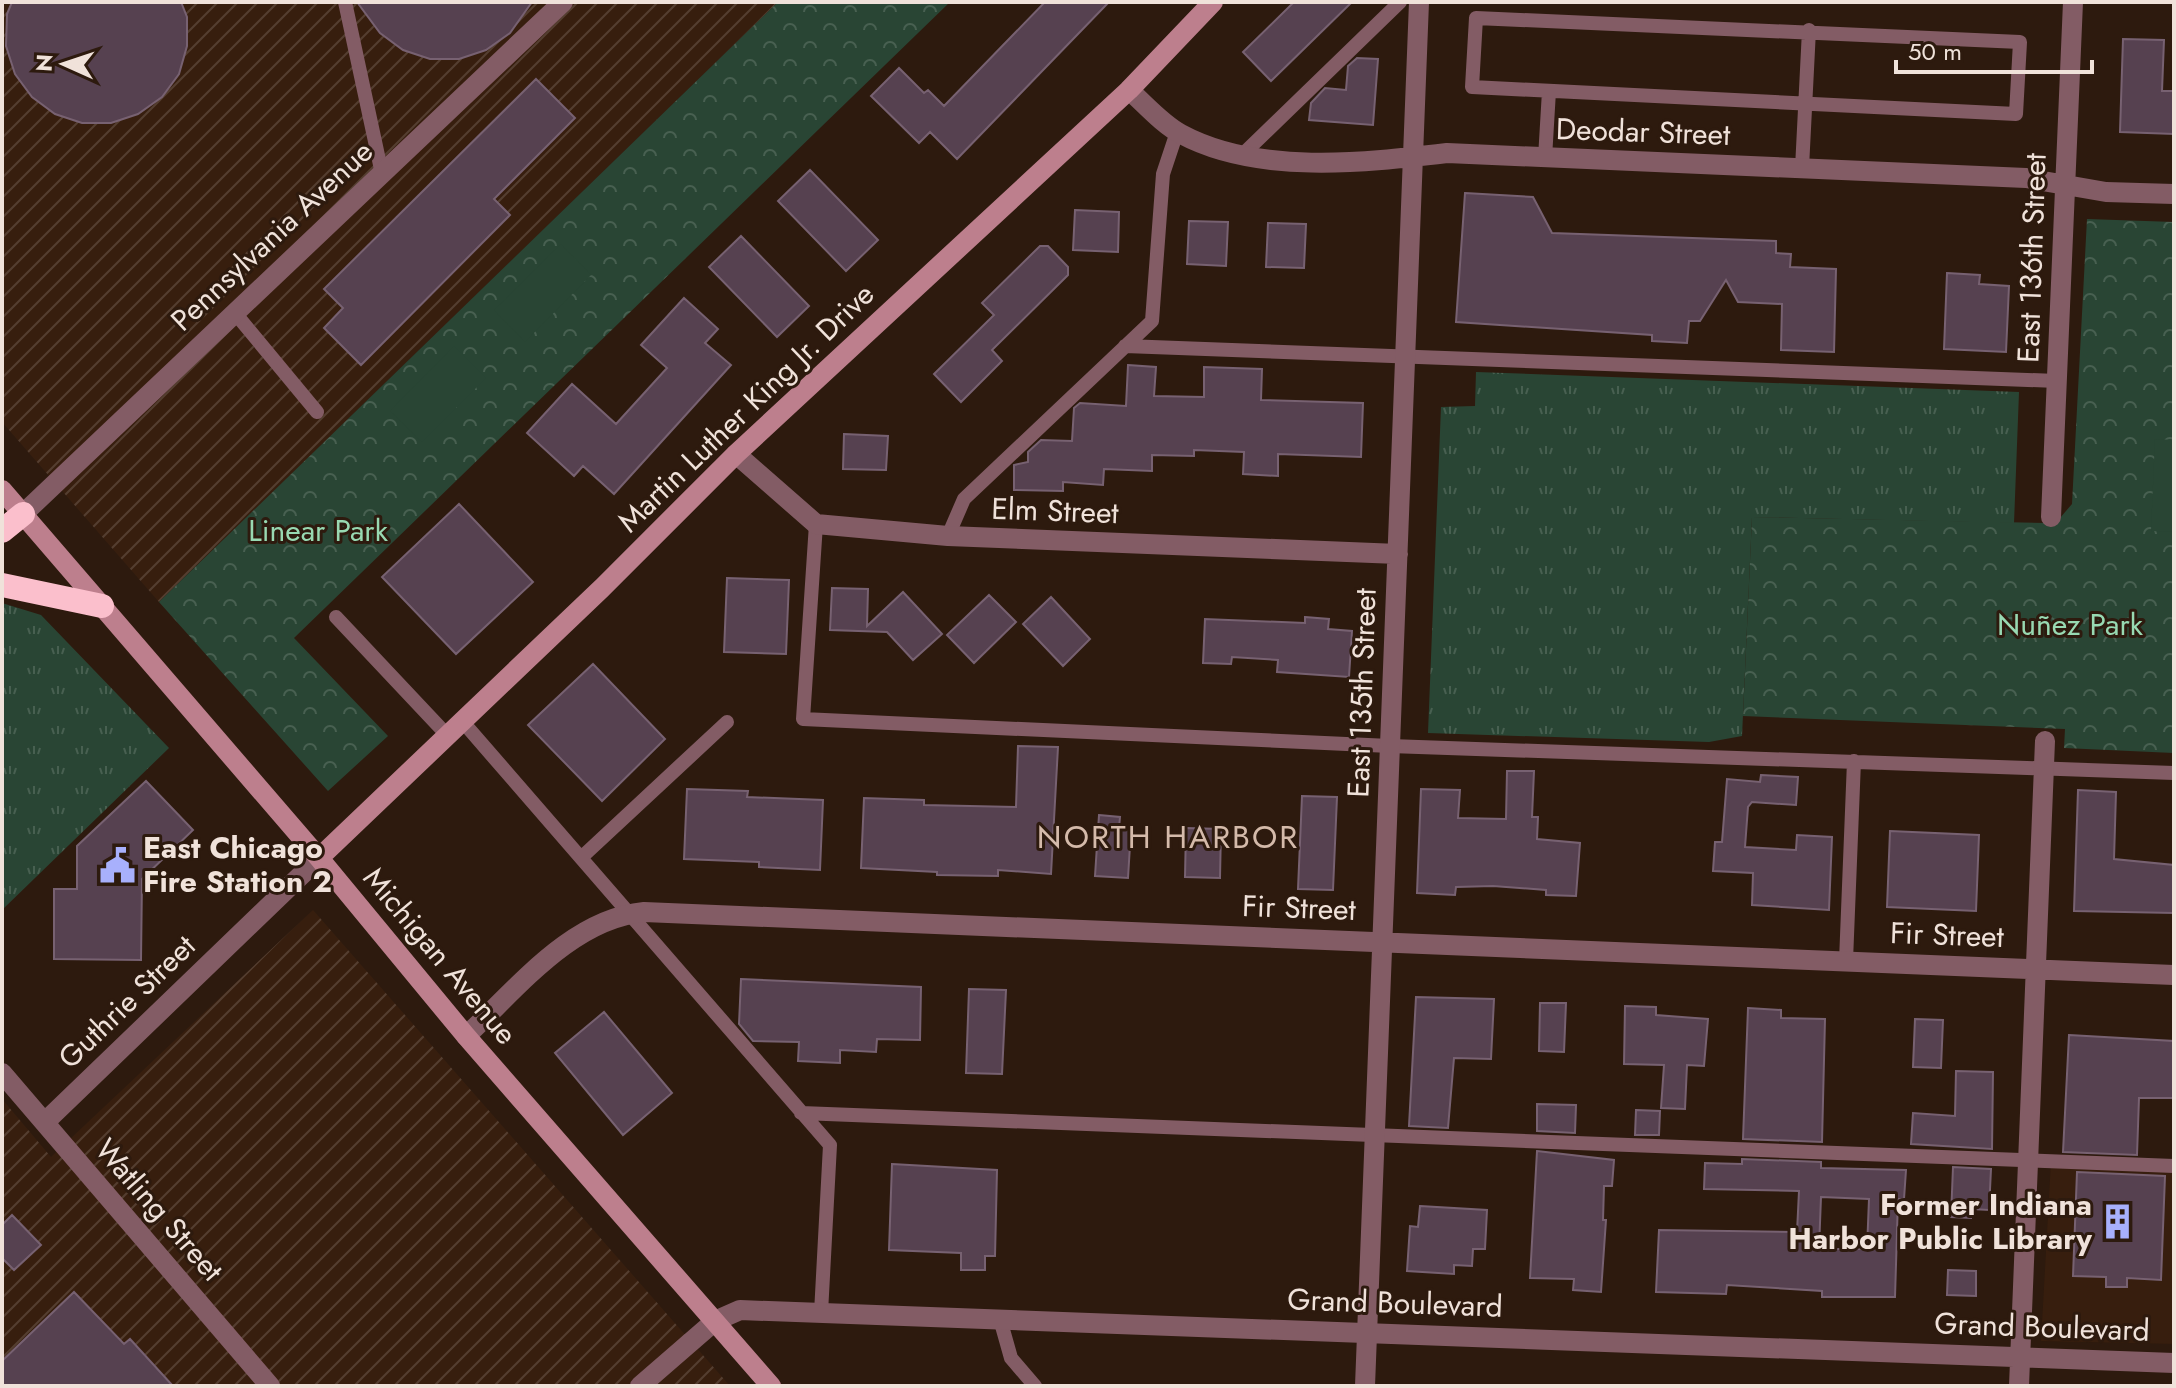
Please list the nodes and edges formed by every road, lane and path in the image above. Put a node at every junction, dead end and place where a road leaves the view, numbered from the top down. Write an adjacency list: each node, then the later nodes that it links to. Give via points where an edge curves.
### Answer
1 (345, 2): 16 (lane)
2 (563, 2): 16 (street, Pennsylvania Avenue)
3 (1213, 2): 8 (main road, Martin Luther King Jr. Drive)
4 (1400, 2): 12 (lane)
5 (1419, 2): 13 (street, East 135th Street)
6 (2073, 2): 17 (street, East 136th Street)
7 (1809, 30): 9 (lane, via 1476,18 1472,87); 10 (lane); 10 (lane, via 2020,42 2019,70 2016,114)
8 (1129, 90): 11 (street, Deodar Street); 24 (main road, Martin Luther King Jr. Drive)
9 (1549, 91): 10 (lane); 14 (lane)
10 (1805, 102): 15 (lane)
11 (1177, 132): 12 (street, Deodar Street); 20 (lane, via 1163,174 1152,321)
12 (1240, 157): 13 (street, Deodar Street, via 1370,163)
13 (1413, 157): 14 (street, Deodar Street, via 1447,153); 21 (street, East 135th Street)
14 (1545, 158): 15 (street, Deodar Street)
15 (1802, 168): 17 (street, Deodar Street)
16 (382, 174): 19 (street, Pennsylvania Avenue)
17 (2066, 184): 18 (street, Deodar Street, via 2106,192); 22 (street, East 136th Street)
18 (2174, 194)
19 (235, 313): 23 (lane); 26 (street, Pennsylvania Avenue)
20 (1125, 346): 21 (lane); 30 (lane, via 964,499)
21 (1407, 358): 22 (lane); 31 (street, East 135th Street)
22 (2057, 381): 27 (street, East 136th Street)
23 (317, 412)
24 (736, 454): 28 (street); 36 (main road, Martin Luther King Jr. Drive)
25 (2, 490): 26 (main road, Michigan Avenue)
26 (23, 514): 29 (highway); 33 (main road, Michigan Avenue)
27 (2051, 517)
28 (816, 524): 30 (street, Elm Street); 38 (lane, via 803,719)
29 (2, 531)
30 (948, 536): 31 (street, Elm Street)
31 (1398, 554): 38 (street, East 135th Street)
32 (2, 585): 33 (highway)
33 (102, 606): 43 (main road, Michigan Avenue)
34 (336, 617): 36 (lane)
35 (727, 722): 42 (lane)
36 (456, 729): 42 (lane); 43 (main road, Martin Luther King Jr. Drive)
37 (2045, 741): 40 (street)
38 (1390, 746): 39 (lane); 45 (street, East 135th Street)
39 (1854, 761): 40 (lane); 46 (lane)
40 (2044, 767): 41 (lane); 47 (street)
41 (2174, 773)
42 (583, 856): 44 (lane)
43 (319, 858): 49 (main road, Michigan Avenue); 52 (street, Guthrie Street)
44 (627, 913): 45 (street, Fir Street); 49 (street, Fir Street, via 573,938); 51 (lane)
45 (1381, 942): 46 (street, Fir Street); 53 (street, East 135th Street)
46 (1846, 961): 47 (street, Fir Street)
47 (2036, 969): 48 (street, Fir Street); 54 (street)
48 (2174, 975)
49 (466, 1036): 58 (main road, Michigan Avenue)
50 (2, 1073): 52 (street, Watling Street)
51 (801, 1113): 53 (lane); 56 (lane, via 830,1145)
52 (45, 1122): 62 (street, Watling Street)
53 (1374, 1134): 54 (lane); 59 (street, East 135th Street)
54 (2028, 1160): 55 (lane); 60 (street)
55 (2174, 1166)
56 (821, 1313): 57 (street, Grand Boulevard); 58 (street, Grand Boulevard, via 740,1310)
57 (1000, 1319): 59 (street, Grand Boulevard); 65 (lane, via 1011,1358)
58 (715, 1321): 63 (street, Grand Boulevard); 64 (main road, Michigan Avenue)
59 (1367, 1333): 60 (street, Grand Boulevard); 66 (street, East 135th Street)
60 (2020, 1356): 61 (street, Grand Boulevard); 67 (street)
61 (2174, 1363)
62 (270, 1386)
63 (640, 1386)
64 (771, 1386)
65 (1035, 1386)
66 (1365, 1386)
67 (2019, 1386)

